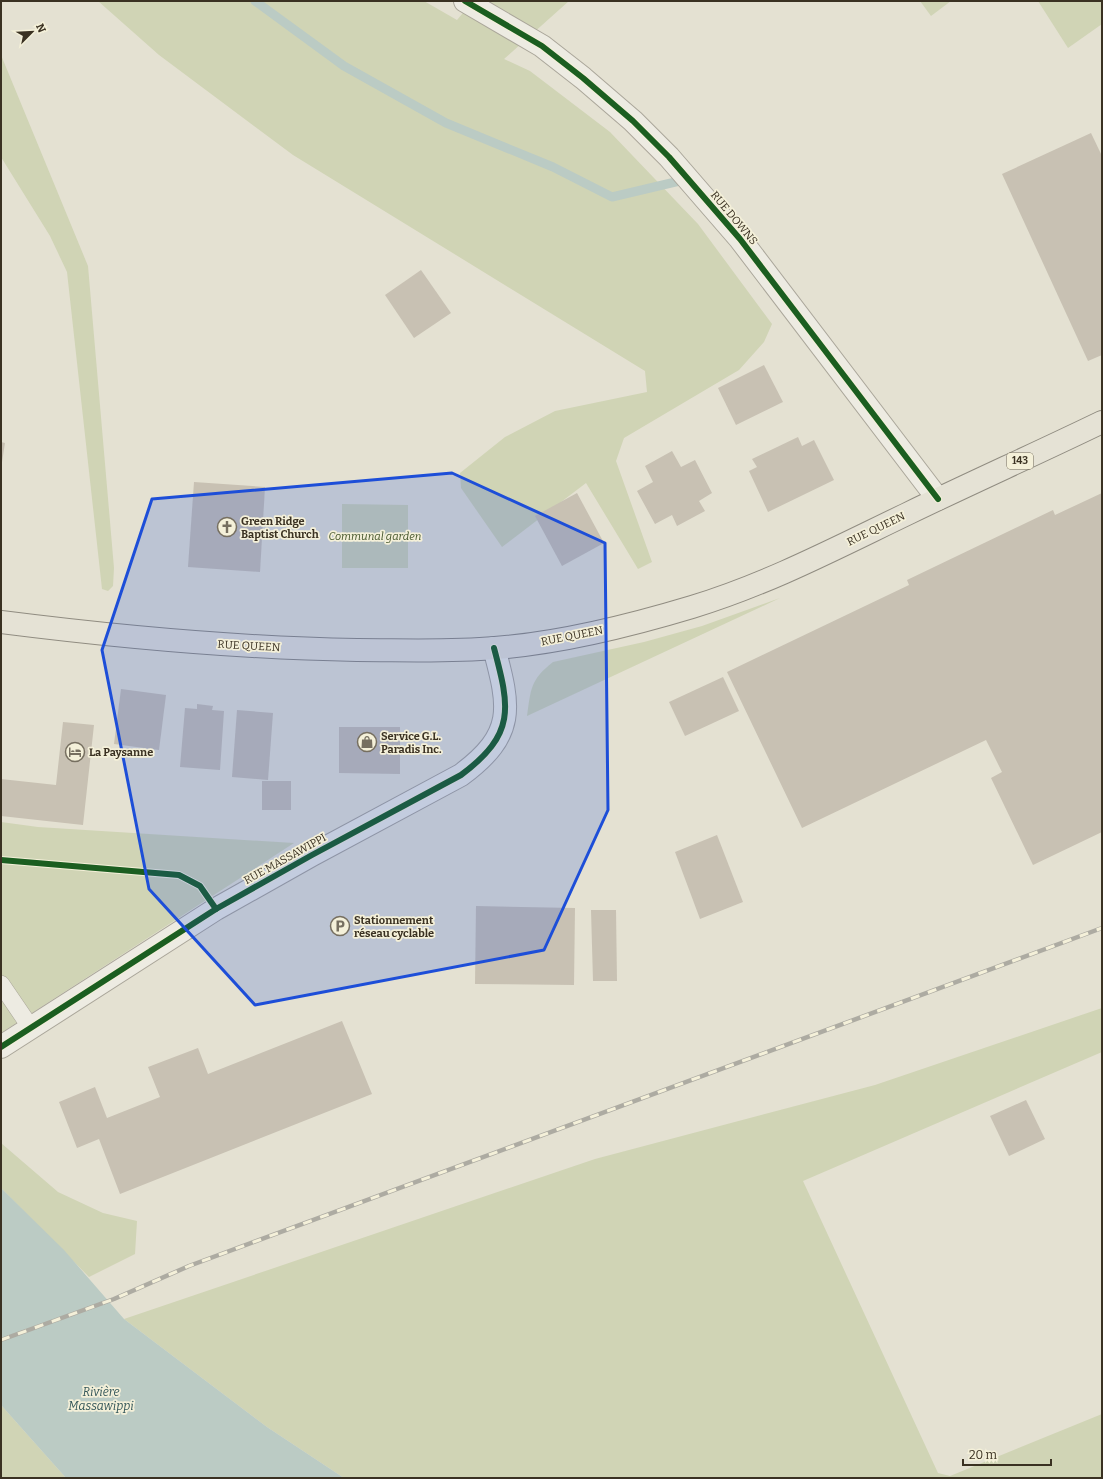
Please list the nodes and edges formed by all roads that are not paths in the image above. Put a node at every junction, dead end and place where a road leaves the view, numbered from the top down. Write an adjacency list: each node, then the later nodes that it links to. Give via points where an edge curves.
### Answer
1 (465, 1): 3 (street, RUE DOWNS, via 542,46 583,78 670,156 740,239)
2 (1102, 422): 3 (main road, RUE QUEEN / 143)
3 (938, 499): 5 (main road, RUE QUEEN / 143, via 779,576 695,606 636,623 558,640)
4 (1, 622): 5 (main road, RUE QUEEN / 143, via 145,638 268,647 410,650)
5 (494, 648): 7 (street, RUE MASSAWIPPI, via 506,704 500,735 475,764 461,775 216,909)
6 (1, 984): 7 (lane)
7 (31, 1028): 8 (street, RUE MASSAWIPPI)
8 (1, 1047)

